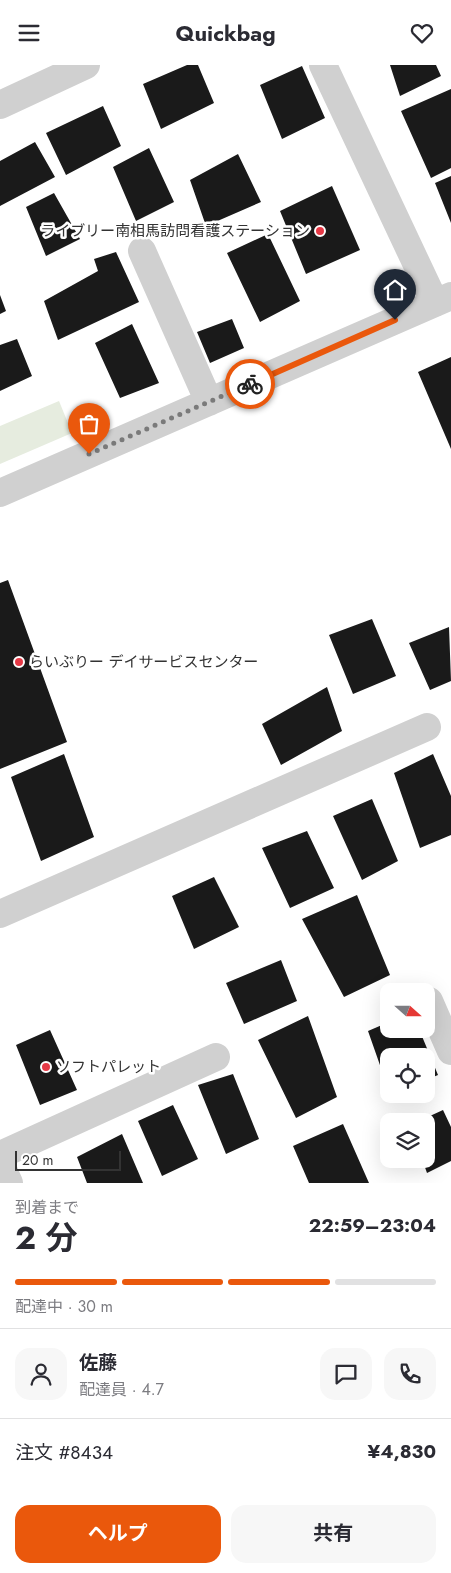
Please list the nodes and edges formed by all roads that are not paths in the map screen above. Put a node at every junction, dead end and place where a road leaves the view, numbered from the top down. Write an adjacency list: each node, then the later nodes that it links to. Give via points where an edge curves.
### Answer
1 (86, 65): 3 (street)
2 (323, 65): 5 (street)
3 (0, 105)
4 (142, 251): 6 (street)
5 (443, 299): 6 (street)
6 (209, 402): 7 (street)
7 (0, 493)
8 (427, 727): 9 (street)
9 (0, 914)
10 (435, 1015): 11 (street)
11 (451, 1051)
12 (216, 1057): 13 (street)
13 (0, 1155)
14 (0, 1163): 15 (street)
15 (10, 1183)

